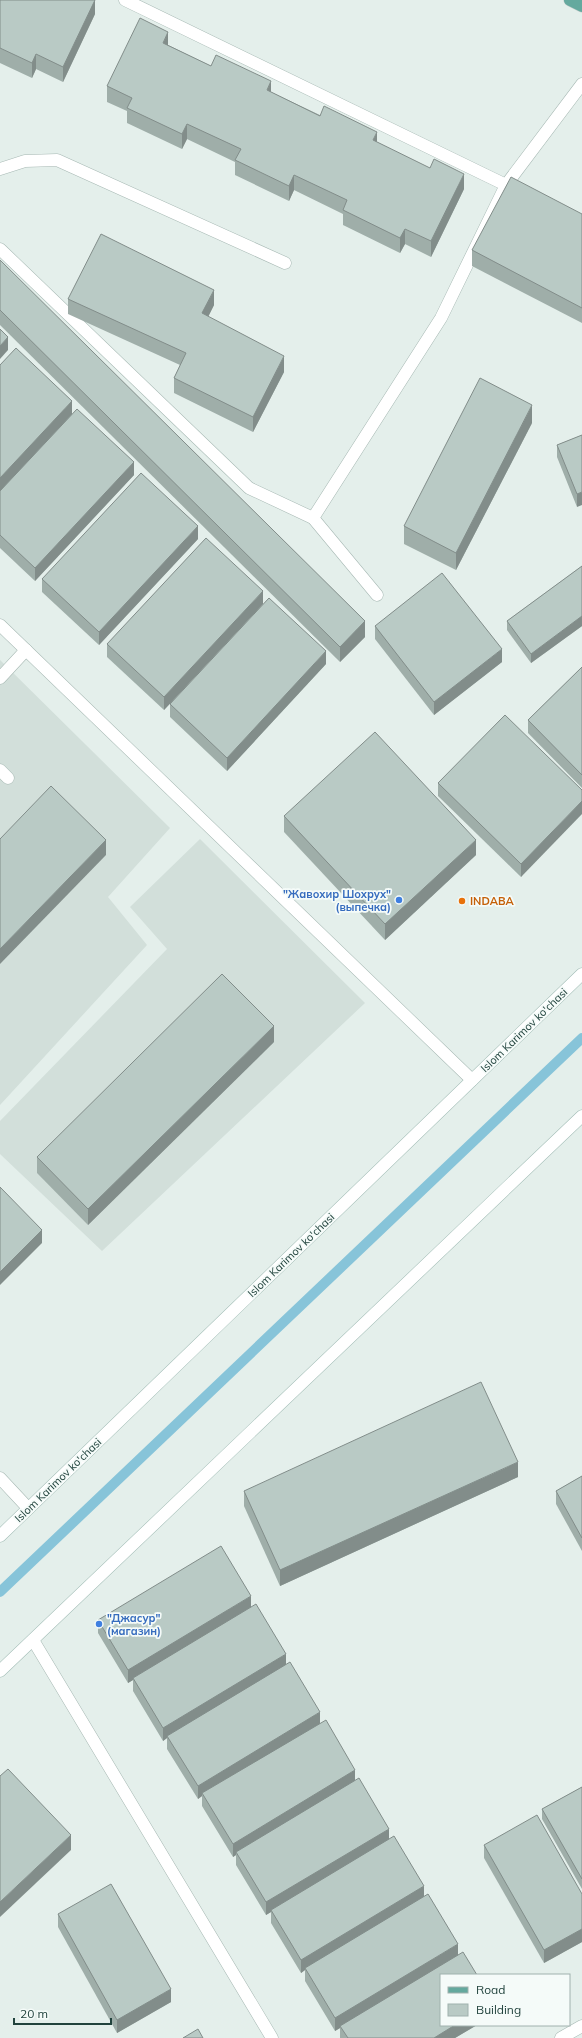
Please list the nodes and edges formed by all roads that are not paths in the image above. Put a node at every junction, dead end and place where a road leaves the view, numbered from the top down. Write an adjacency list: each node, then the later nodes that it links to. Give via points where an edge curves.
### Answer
1 (125, 0): 6 (main road)
2 (570, 0): 3 (main road)
3 (582, 6)
4 (582, 84): 6 (main road)
5 (0, 170): 8 (main road, via 25,161 57,160)
6 (506, 185): 9 (main road, via 441,318)
7 (0, 249): 9 (main road, via 249,488)
8 (285, 263)
9 (313, 518): 10 (main road)
10 (378, 595)
11 (0, 625): 12 (main road)
12 (26, 650): 13 (main road); 15 (main road)
13 (0, 678)
14 (582, 974): 15 (main road, Islom Karimov ko'chasi)
15 (472, 1080): 18 (main road, Islom Karimov ko'chasi)
16 (582, 1116): 20 (main road)
17 (0, 1478): 18 (main road)
18 (28, 1508): 19 (main road, Islom Karimov ko'chasi)
19 (0, 1536)
20 (34, 1640): 21 (main road); 23 (main road)
21 (0, 1671)
22 (582, 2026): 24 (main road)
23 (272, 2038)
24 (561, 2038)

